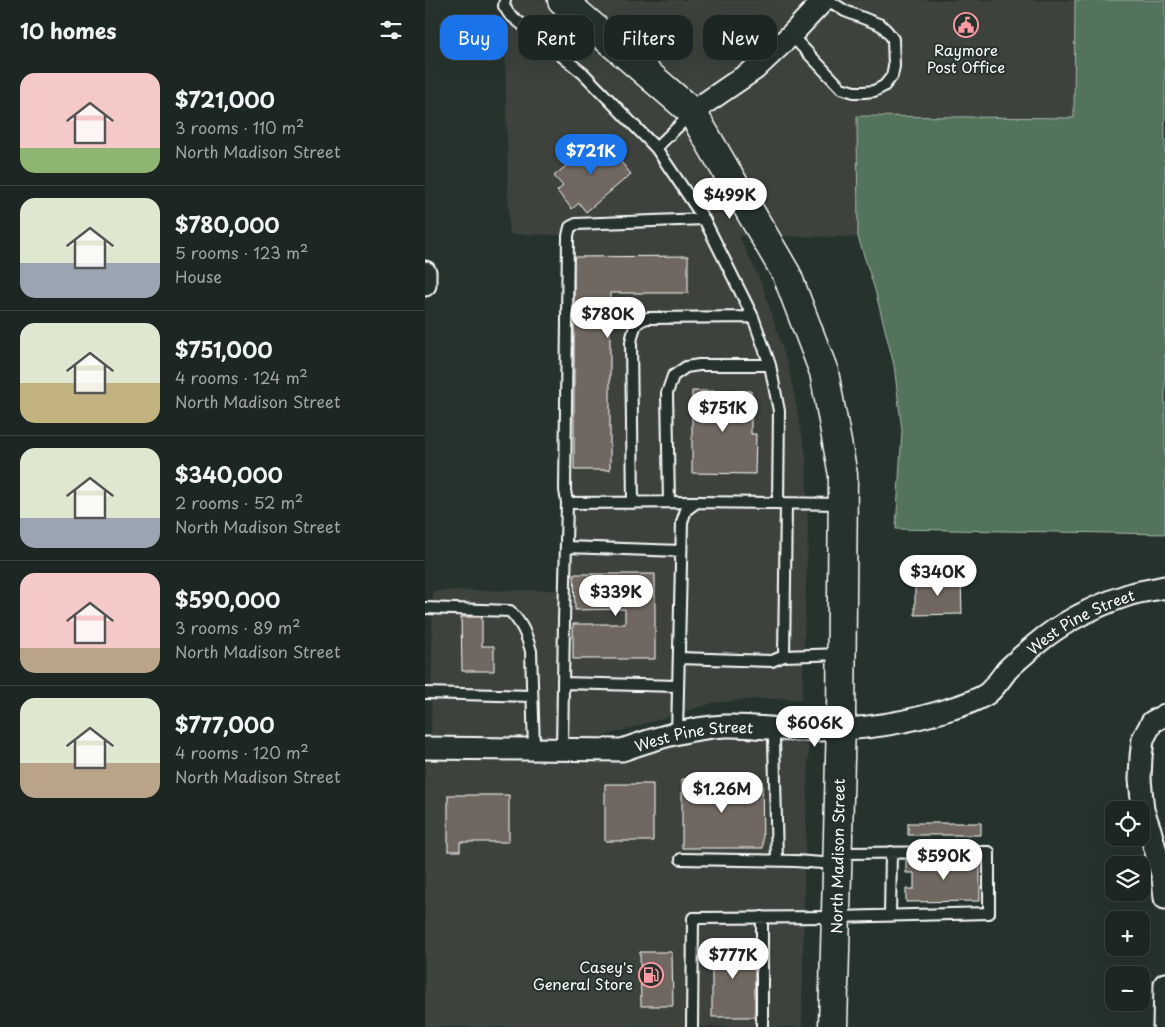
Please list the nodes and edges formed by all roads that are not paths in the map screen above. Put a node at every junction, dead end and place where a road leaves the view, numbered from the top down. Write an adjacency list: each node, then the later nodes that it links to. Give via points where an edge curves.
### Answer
1 (505, 0): 7 (lane, via 504,6 509,14 584,74)
2 (562, 0): 6 (main road, North Madison Street)
3 (824, 0): 5 (street)
4 (828, 0): 5 (lane, via 845,12 881,25 893,39 894,66 892,76 884,86 864,92 841,88)
5 (791, 36): 6 (street, via 755,69)
6 (692, 112): 7 (lane); 18 (main road, North Madison Street, via 787,276 824,372 843,475)
7 (656, 148): 8 (lane)
8 (704, 219): 11 (lane); 15 (lane, via 576,224 570,227)
9 (425, 272): 10 (street)
10 (425, 285)
11 (753, 317): 12 (lane); 16 (lane, via 648,318 634,328 631,342)
12 (770, 365): 13 (lane, via 699,365 687,367 673,376 667,393); 17 (lane, via 779,411)
13 (669, 502): 14 (lane); 16 (lane)
14 (697, 502): 17 (lane); 20 (lane, via 686,510 681,522)
15 (567, 503): 16 (lane); 19 (lane)
16 (633, 503)
17 (782, 503): 18 (lane); 24 (lane)
18 (843, 504): 23 (main road, North Madison Street)
19 (566, 547): 20 (lane); 26 (lane)
20 (681, 551): 25 (lane)
21 (1165, 587): 32 (street, West Pine Street, via 1098,606 1064,624 1036,644 987,695 914,720)
22 (425, 608): 29 (lane, via 510,611 527,635 531,651)
23 (841, 654): 24 (lane); 32 (main road, North Madison Street)
24 (784, 656): 25 (lane, via 772,661)
25 (679, 658): 27 (lane)
26 (563, 683): 27 (lane); 36 (lane)
27 (678, 686): 33 (lane)
28 (425, 693): 29 (lane)
29 (532, 696): 35 (lane)
30 (1165, 715): 41 (street, via 1152,722 1143,739 1140,779 1143,810)
31 (778, 728): 32 (street, West Pine Street); 33 (street, West Pine Street, via 725,726); 40 (lane, via 774,740)
32 (840, 730): 39 (main road, North Madison Street)
33 (677, 733): 36 (street, West Pine Street, via 622,750)
34 (425, 748): 35 (street, West Pine Street)
35 (534, 749): 36 (street, West Pine Street)
36 (562, 749)
37 (891, 852): 39 (lane); 42 (lane); 42 (lane, via 989,852 989,913)
38 (681, 858): 40 (lane)
39 (837, 859): 40 (lane); 44 (main road, North Madison Street)
40 (777, 860)
41 (1165, 898)
42 (890, 916): 44 (lane)
43 (763, 917): 44 (lane); 46 (lane, via 693,918); 47 (lane)
44 (836, 917): 48 (main road, North Madison Street)
45 (1165, 984): 49 (street)
46 (692, 1027)
47 (762, 1027)
48 (833, 1027)
49 (1164, 1027)

